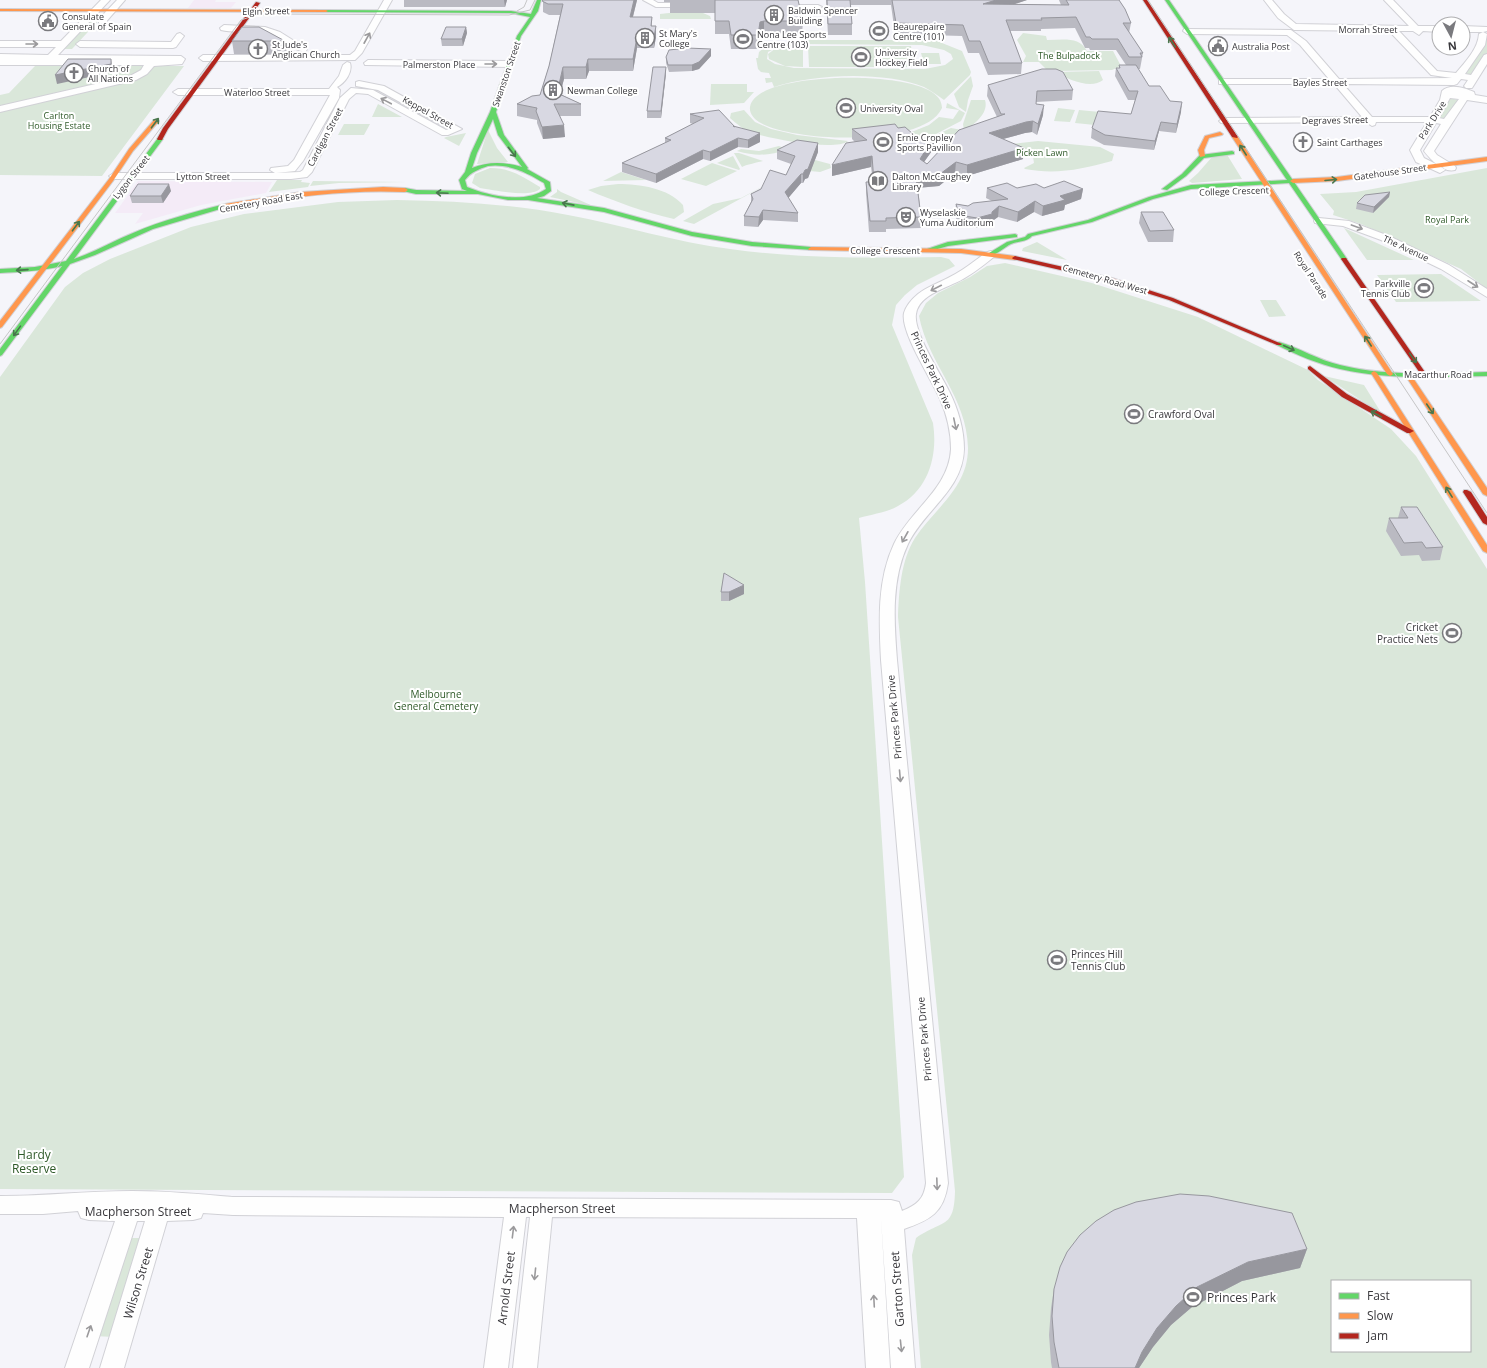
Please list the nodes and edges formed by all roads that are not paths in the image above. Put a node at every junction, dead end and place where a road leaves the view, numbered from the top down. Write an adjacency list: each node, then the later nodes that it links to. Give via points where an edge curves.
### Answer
1 (106, 0): 17 (street)
2 (121, 0): 18 (street)
3 (260, 0): 21 (main road, Lygon Street)
4 (388, 0): 22 (street, Cardigan Street)
5 (539, 0): 23 (main road, Swanston Street, via 537,10)
6 (647, 0): 13 (street, via 656,5)
7 (1145, 0): 62 (main road, Royal Parade, one-way to 7)
8 (1156, 0): 42 (main road)
9 (1167, 0): 27 (main road)
10 (1268, 0): 28 (street)
11 (1388, 0): 32 (street)
12 (245, 2): 20 (main road)
13 (697, 6)
14 (771, 7): 15 (street)
15 (818, 7)
16 (3, 12): 17 (main road, Elgin Street)
17 (95, 12): 18 (main road, Elgin Street); 41 (street)
18 (110, 12): 20 (main road, Elgin Street); 25 (street)
19 (520, 12): 22 (main road, Elgin Street); 23 (main road, Elgin Street); 38 (main road, Swanston Street)
20 (235, 13): 21 (main road, Elgin Street); 26 (main road)
21 (250, 13): 22 (main road, Elgin Street); 24 (main road, Lygon Street)
22 (381, 13): 52 (street, Cardigan Street, one-way to 22, via 358,54)
23 (531, 17): 38 (main road, Swanston Street)
24 (240, 26): 26 (street); 44 (street, via 277,34); 50 (main road, Lygon Street)
25 (96, 27)
26 (224, 27): 39 (main road)
27 (1186, 29): 28 (street, Morrah Street); 58 (main road)
28 (1292, 30): 29 (street, Morrah Street); 63 (street)
29 (1394, 30): 32 (street, Morrah Street); 64 (street, via 1434,73)
30 (1431, 30): 32 (street, Morrah Street)
31 (1471, 30): 34 (street)
32 (1418, 31): 33 (street, Morrah Street)
33 (1431, 32)
34 (1484, 32): 35 (street); 64 (street, Park Drive, via 1483,40 1464,72)
35 (1471, 33)
36 (89, 34): 45 (street)
37 (180, 36): 45 (street, via 173,45)
38 (519, 36): 56 (main road, Swanston Street)
39 (219, 37)
40 (0, 44): 41 (street, one-way to 41)
41 (64, 44): 47 (street)
42 (1186, 45)
43 (211, 47): 55 (main road)
44 (303, 48): 49 (street, via 308,47); 51 (street, via 298,50 307,54)
45 (71, 54): 47 (street); 47 (street); 54 (street); 54 (street, via 182,59 176,63)
46 (0, 57): 47 (street)
47 (52, 57): 53 (street)
48 (1487, 57): 60 (street, Park Drive)
49 (328, 58): 51 (street); 52 (street)
50 (215, 61): 51 (street); 55 (street); 68 (main road, Lygon Street)
51 (306, 61): 52 (street)
52 (349, 61): 59 (street); 59 (street); 66 (street, Cardigan Street, via 342,80)
53 (0, 62)
54 (151, 63): 74 (street, via 144,72 133,78)
55 (200, 63)
56 (510, 64): 59 (street, Palmerston Place, one-way to 56); 75 (main road, Swanston Street)
57 (1204, 71): 58 (main road)
58 (1214, 71): 65 (main road)
59 (361, 72): 66 (street, Waterloo Street, via 343,92); 77 (street, Cardigan Street); 78 (street, Keppel Street, via 382,88); 80 (street, Keppel Street, one-way to 59, via 370,92)
60 (1474, 78): 64 (street); 69 (street, Park Drive, via 1469,86)
61 (1186, 82): 62 (main road, Bayles Street)
62 (1198, 82): 65 (main road, Bayles Street); 71 (main road, Royal Parade)
63 (1338, 83): 64 (street, Bayles Street); 65 (street, Bayles Street); 81 (street)
64 (1452, 84): 69 (street, via 1453,96); 82 (street, Park Drive)
65 (1218, 85): 84 (main road)
66 (335, 88): 68 (street, Waterloo Street, via 333,92); 76 (street, Cardigan Street, via 334,98)
67 (178, 92): 68 (street, Waterloo Street)
68 (193, 92): 96 (main road, Lygon Street)
69 (1468, 95): 70 (street); 85 (street, Park Drive)
70 (1487, 98)
71 (1212, 102): 72 (main road); 83 (main road, Royal Parade)
72 (1200, 103)
73 (1228, 108): 86 (main road)
74 (0, 109)
75 (493, 112): 94 (main road, Swanston Street, one-way to 94, via 496,128); 98 (main road, Swanston Street)
76 (324, 114): 77 (street); 87 (street, Cardigan Street)
77 (337, 114): 88 (street, Cardigan Street)
78 (432, 114): 80 (street); 80 (street, Keppel Street, via 457,130 445,133)
79 (160, 116): 95 (main road, Lygon Street, one-way to 79)
80 (418, 118)
81 (1370, 122): 82 (street, Degraves Street); 84 (street, Degraves Street)
82 (1431, 122): 85 (street, Degraves Street); 89 (street, Park Drive)
83 (1225, 123): 86 (street, Degraves Street); 103 (main road, Royal Parade, one-way to 83)
84 (1251, 123): 86 (street, Degraves Street); 101 (main road)
85 (1445, 124): 90 (street, Park Drive)
86 (1240, 126)
87 (310, 140): 88 (street); 97 (street, Cardigan Street)
88 (323, 140): 97 (street, Cardigan Street, via 307,172 302,175)
89 (1416, 148): 90 (street, Park Drive); 93 (street, Park Drive, via 1418,158)
90 (1430, 150): 93 (street, Park Drive)
91 (1202, 156): 91 (main road, College Crescent, via 1225,143 1207,137 1201,150); 107 (main road, College Crescent, via 1189,171)
92 (1487, 159): 93 (main road, Gatehouse Street)
93 (1442, 167): 100 (main road, Gatehouse Street); 101 (main road, Gatehouse Street, one-way to 93)
94 (525, 168): 98 (main road, Cemetery Road East, via 494,164 480,167); 109 (main road, via 551,183 548,192)
95 (116, 173): 96 (street, Lytton Street); 120 (main road, Lygon Street, one-way to 95)
96 (134, 173): 97 (street, Lytton Street); 117 (main road, Lygon Street)
97 (291, 173)
98 (466, 175): 104 (main road, Cemetery Road East, via 448,182); 106 (main road, via 464,188)
99 (1246, 175): 105 (main road)
100 (1370, 184)
101 (1294, 186): 102 (main road, Gatehouse Street); 103 (main road, College Crescent, via 1278,182); 113 (main road)
102 (1356, 186)
103 (1267, 187): 105 (main road, College Crescent); 112 (main road, Royal Parade)
104 (409, 190): 106 (main road, Cemetery Road East, one-way to 104); 115 (main road, Cemetery Road East, via 310,193 245,203 177,220)
105 (1255, 190): 107 (main road, College Crescent, via 1196,186)
106 (476, 193): 109 (main road, Cemetery Road East)
107 (1159, 196): 114 (main road, College Crescent, via 1090,221)
108 (583, 197): 110 (main road, College Crescent, via 601,205)
109 (531, 198): 110 (main road, College Crescent, one-way to 109)
110 (604, 210): 116 (main road, College Crescent, via 681,231 752,244 816,249)
111 (1278, 218): 112 (main road)
112 (1290, 221): 113 (main road); 136 (main road, Royal Parade, one-way to 112)
113 (1319, 221): 126 (street, The Avenue, one-way to 126, via 1345,223 1385,238 1440,264); 129 (main road)
114 (1030, 235): 116 (main road, via 948,244); 119 (main road, College Crescent, via 1009,243)
115 (118, 241): 117 (main road, Cemetery Road East); 118 (main road, Cemetery Road East)
116 (927, 250): 119 (main road, College Crescent)
117 (76, 252): 120 (main road, Cemetery Road East); 122 (main road, Lygon Street)
118 (94, 254): 122 (main road, Cemetery Road East); 125 (main road, via 89,260)
119 (991, 254): 127 (main road, Cemetery Road West, via 1110,279 1171,299); 161 (street, Princes Park Drive, one-way to 161, via 961,276 927,293 910,314 910,325 915,337 953,416 957,456 948,483 904,538 890,574 887,600 889,660 937,1183 937,1192 931,1205 920,1214)
120 (53, 257): 121 (main road, Cemetery Road East); 123 (main road, Lygon Street)
121 (0, 262)
122 (67, 263): 123 (main road, Cemetery Road East); 125 (main road, Lygon Street)
123 (44, 268): 124 (main road, Cemetery Road East, one-way to 124); 130 (main road, Lygon Street)
124 (0, 272)
125 (57, 276): 131 (main road, Lygon Street, one-way to 131)
126 (1487, 294)
127 (1214, 317): 134 (main road, Cemetery Road West); 135 (main road, Cemetery Road West, one-way to 135, via 1325,363)
128 (1369, 317): 129 (main road)
129 (1384, 317): 139 (main road, one-way to 139)
130 (0, 326)
131 (0, 354)
132 (1366, 362): 135 (main road)
133 (1401, 365): 138 (main road)
134 (1310, 368): 140 (main road, Cemetery Road West); 147 (main road, one-way to 134, via 1376,414)
135 (1374, 373): 136 (main road, Cemetery Road West); 142 (main road)
136 (1390, 374): 138 (main road, Macarthur Road); 143 (main road, Royal Parade)
137 (1487, 374): 139 (main road, Macarthur Road)
138 (1408, 375): 139 (main road, Macarthur Road); 144 (main road)
139 (1424, 375): 145 (main road)
140 (1336, 376)
141 (1370, 382): 142 (main road)
142 (1380, 383): 143 (main road); 147 (main road)
143 (1396, 383): 144 (main road, Macarthur Road)
144 (1413, 383): 145 (main road, Macarthur Road); 148 (main road, one-way to 148)
145 (1430, 383): 146 (main road, Macarthur Road)
146 (1487, 383)
147 (1410, 432): 153 (main road, one-way to 147)
148 (1464, 459): 149 (main road); 151 (main road)
149 (1476, 459)
150 (1460, 482): 152 (main road)
151 (1487, 494)
152 (1487, 524): 153 (main road)
153 (1470, 525): 154 (main road)
154 (1487, 551)
155 (0, 1205): 156 (street, Macpherson Street, via 43,1205 77,1211)
156 (131, 1206): 157 (street, Macpherson Street); 162 (street, one-way to 156)
157 (164, 1206): 158 (street, Macpherson Street, via 190,1211 233,1206); 163 (street, Wilson Street)
158 (516, 1208): 159 (street, Macpherson Street); 164 (street, Arnold Street, one-way to 158)
159 (542, 1208): 160 (street, Macpherson Street); 165 (street, one-way to 165)
160 (868, 1210): 161 (street, Macpherson Street); 166 (street, one-way to 160)
161 (891, 1217): 167 (street, Garton Street, one-way to 167)
162 (77, 1368)
163 (112, 1368)
164 (496, 1368)
165 (525, 1368)
166 (878, 1368)
167 (903, 1368)

